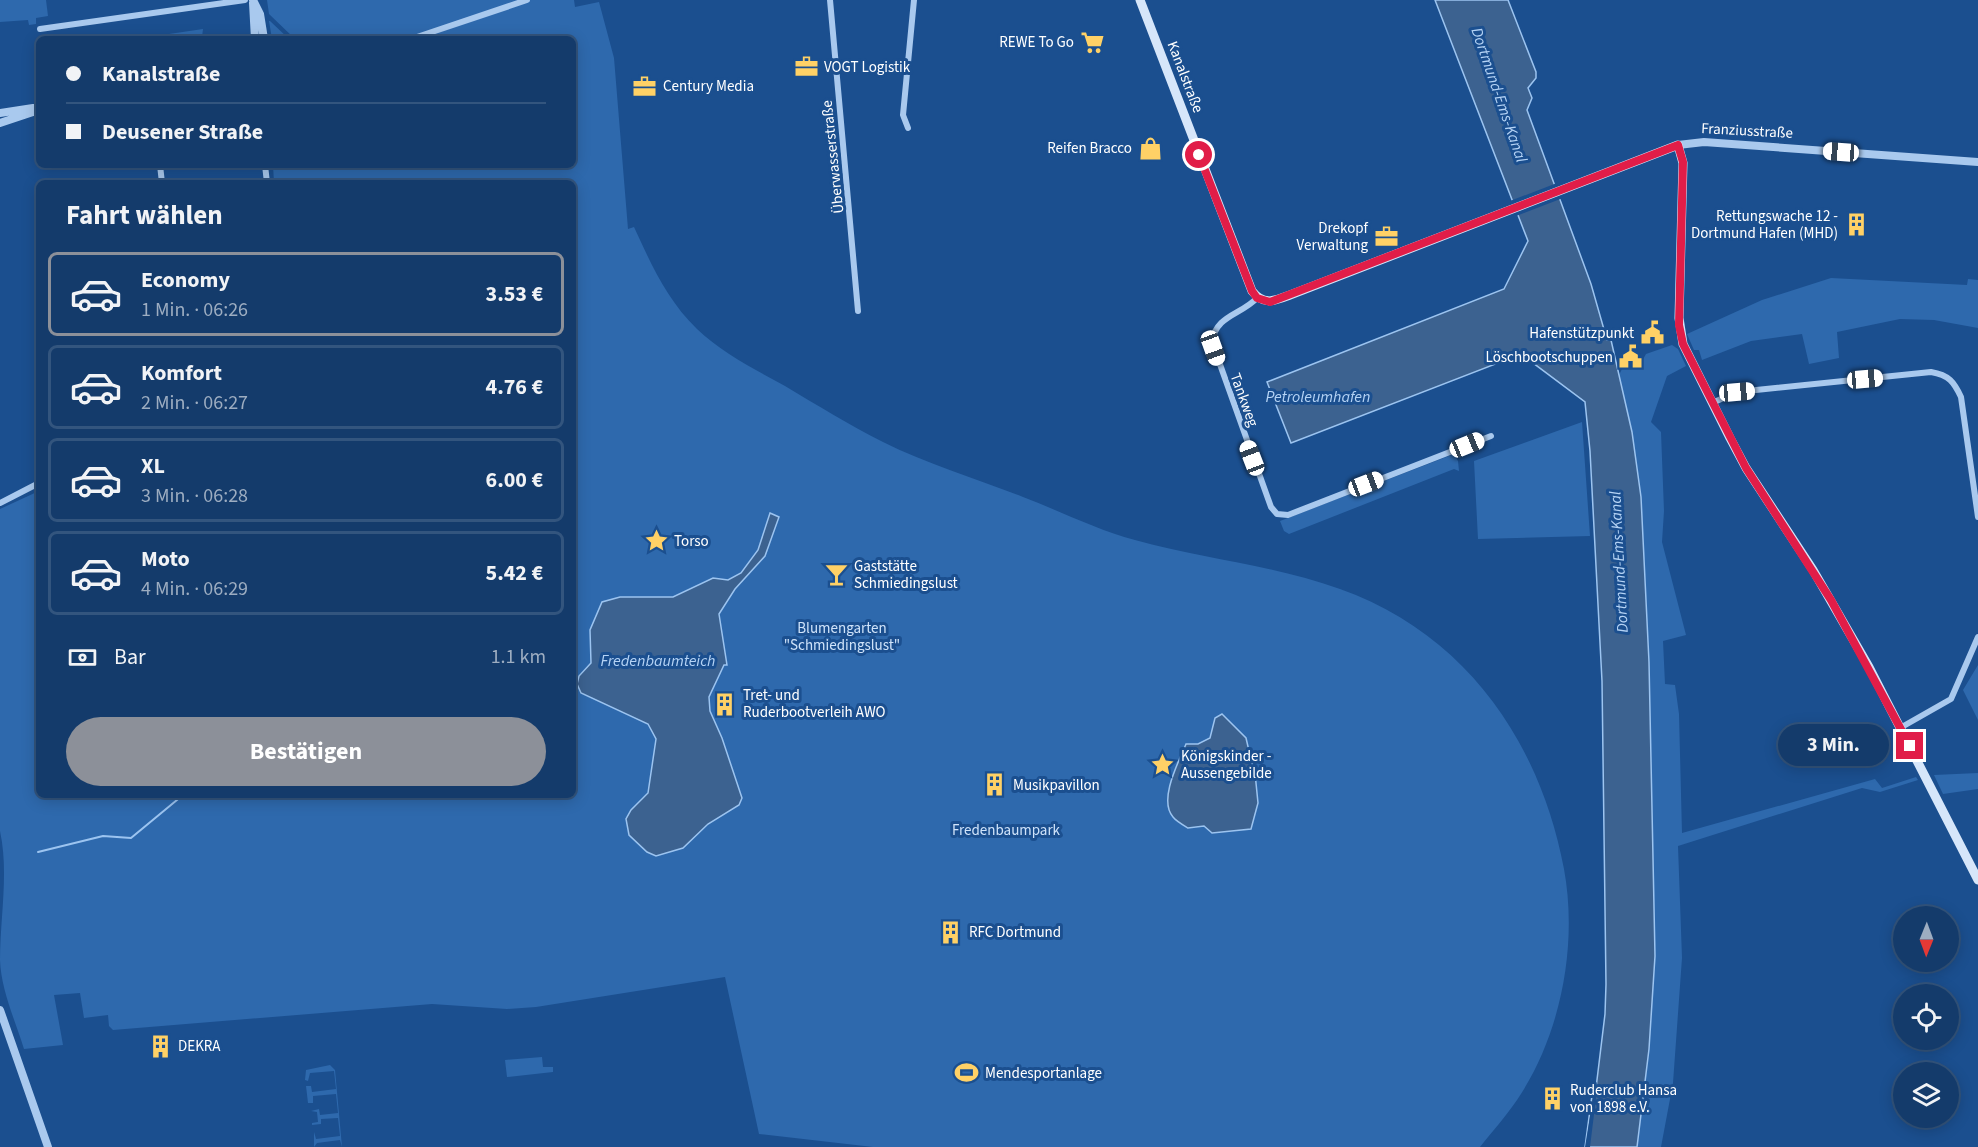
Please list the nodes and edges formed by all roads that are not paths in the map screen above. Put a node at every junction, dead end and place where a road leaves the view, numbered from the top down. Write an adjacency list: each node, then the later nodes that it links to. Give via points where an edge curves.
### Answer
1 (245, 0): 7 (street)
2 (253, 0): 8 (street); 9 (street)
3 (527, 0): 10 (street)
4 (830, 0): 19 (street, Überwasserstraße)
5 (914, 0): 15 (street, via 903,115)
6 (1140, 0): 18 (main road, Kanalstraße)
7 (40, 29)
8 (255, 36)
9 (264, 36)
10 (420, 36)
11 (36, 109): 13 (street)
12 (36, 110): 14 (street)
13 (0, 113)
14 (0, 123)
15 (908, 128)
16 (1678, 145): 17 (street, Franziusstraße, via 1704,142); 18 (main road, Franziusstraße, via 1270,302); 20 (main road, via 1683,169 1680,332)
17 (1978, 162)
18 (1257, 298): 21 (street, Tankweg, via 1222,321 1212,342 1275,513 1288,514)
19 (858, 311)
20 (1712, 404): 24 (street, via 1737,392 1931,372 1944,374 1961,397); 26 (main road, via 1746,468 1834,605)
21 (1491, 436)
22 (36, 485): 23 (street)
23 (0, 503)
24 (1978, 517)
25 (1978, 637): 26 (street, via 1951,699)
26 (1900, 728): 27 (main road)
27 (1978, 880)
28 (0, 1010): 29 (street)
29 (48, 1147)

